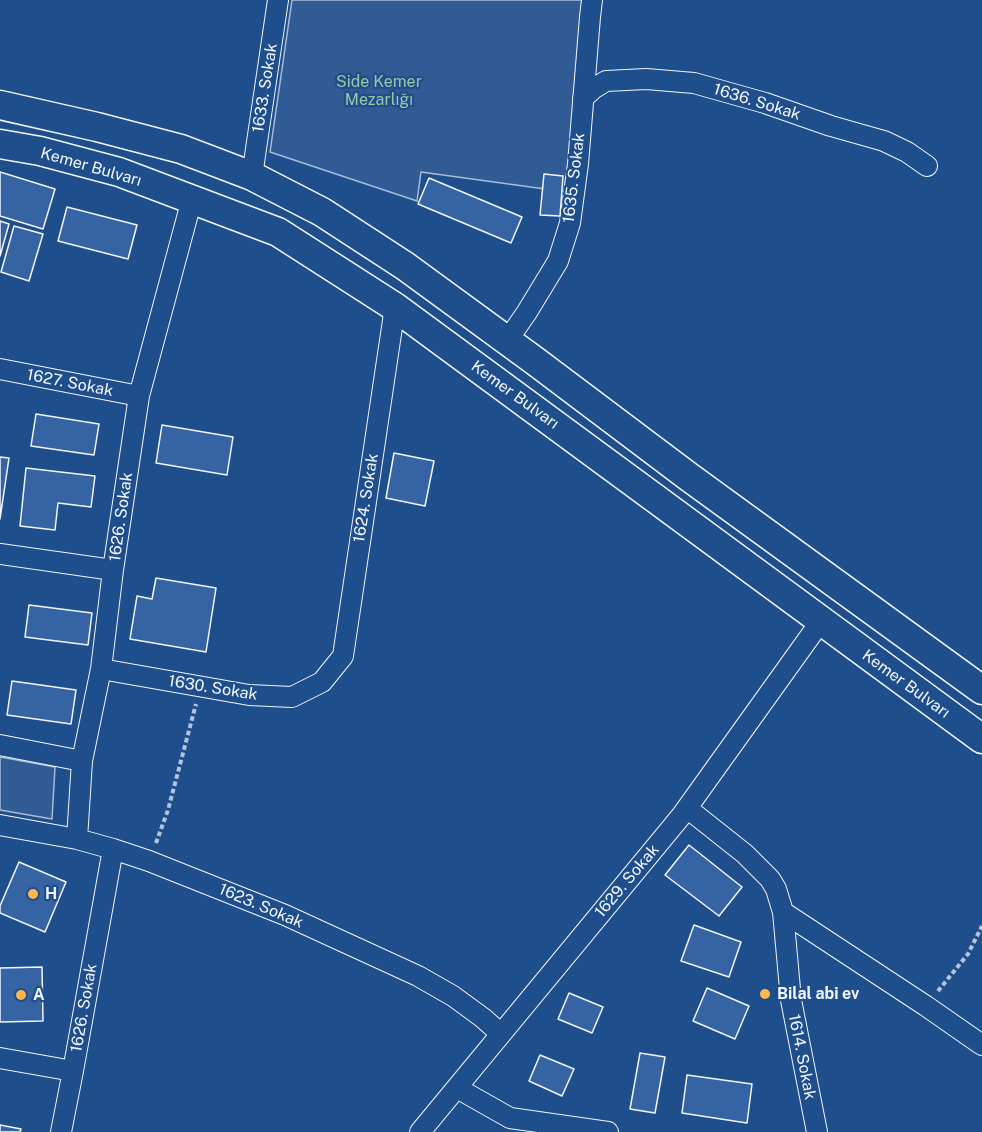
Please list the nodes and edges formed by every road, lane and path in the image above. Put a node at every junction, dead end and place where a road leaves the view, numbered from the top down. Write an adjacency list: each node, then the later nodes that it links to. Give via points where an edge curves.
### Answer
1 (278, 0): 7 (street, 1633. Sokak)
2 (592, 0): 3 (street, 1635. Sokak)
3 (583, 98): 6 (street, 1636. Sokak, via 606,81 694,83 884,141); 10 (street, 1635. Sokak, via 570,223 558,261)
4 (0, 105): 7 (main road, via 181,149)
5 (0, 144): 8 (main road, Kemer Bulvarı, via 119,172)
6 (927, 166)
7 (252, 176): 10 (main road, via 332,218)
8 (192, 199): 9 (main road, Kemer Bulvarı, via 278,232); 12 (street, 1626. Sokak)
9 (395, 307): 15 (main road, Kemer Bulvarı); 17 (street, 1624. Sokak, via 343,656)
10 (507, 341): 19 (main road)
11 (0, 369): 12 (street, 1627. Sokak)
12 (139, 396): 14 (street, 1626. Sokak)
13 (0, 554): 14 (street)
14 (113, 570): 16 (street, 1626. Sokak)
15 (821, 621): 20 (main road, Kemer Bulvarı); 23 (street, 1629. Sokak)
16 (101, 669): 18 (street, 1630. Sokak); 22 (street, 1626. Sokak)
17 (322, 682): 18 (street, 1630. Sokak, via 292,697)
18 (204, 687): 27 (path, via 194,708 168,810)
19 (982, 690)
20 (982, 739)
21 (0, 745): 22 (street)
22 (82, 761): 25 (street, 1626. Sokak)
23 (687, 808): 28 (street, 1614. Sokak, via 760,867 776,889); 31 (street, 1629. Sokak)
24 (0, 825): 25 (street, 1623. Sokak)
25 (77, 839): 26 (street, 1623. Sokak)
26 (112, 849): 27 (street, 1623. Sokak); 34 (street, 1626. Sokak)
27 (149, 861): 31 (street, 1623. Sokak, via 285,915 418,976 453,996)
28 (783, 912): 30 (street); 39 (street, 1614. Sokak, via 791,1000)
29 (982, 926): 30 (path, via 968,954)
30 (926, 1005): 32 (street)
31 (501, 1034): 35 (street, 1629. Sokak)
32 (982, 1045)
33 (0, 1058): 34 (street)
34 (73, 1071): 36 (street, 1626. Sokak)
35 (457, 1088): 37 (street, 1629. Sokak); 38 (street, via 510,1118)
36 (61, 1132)
37 (420, 1132)
38 (608, 1132)
39 (817, 1132)

